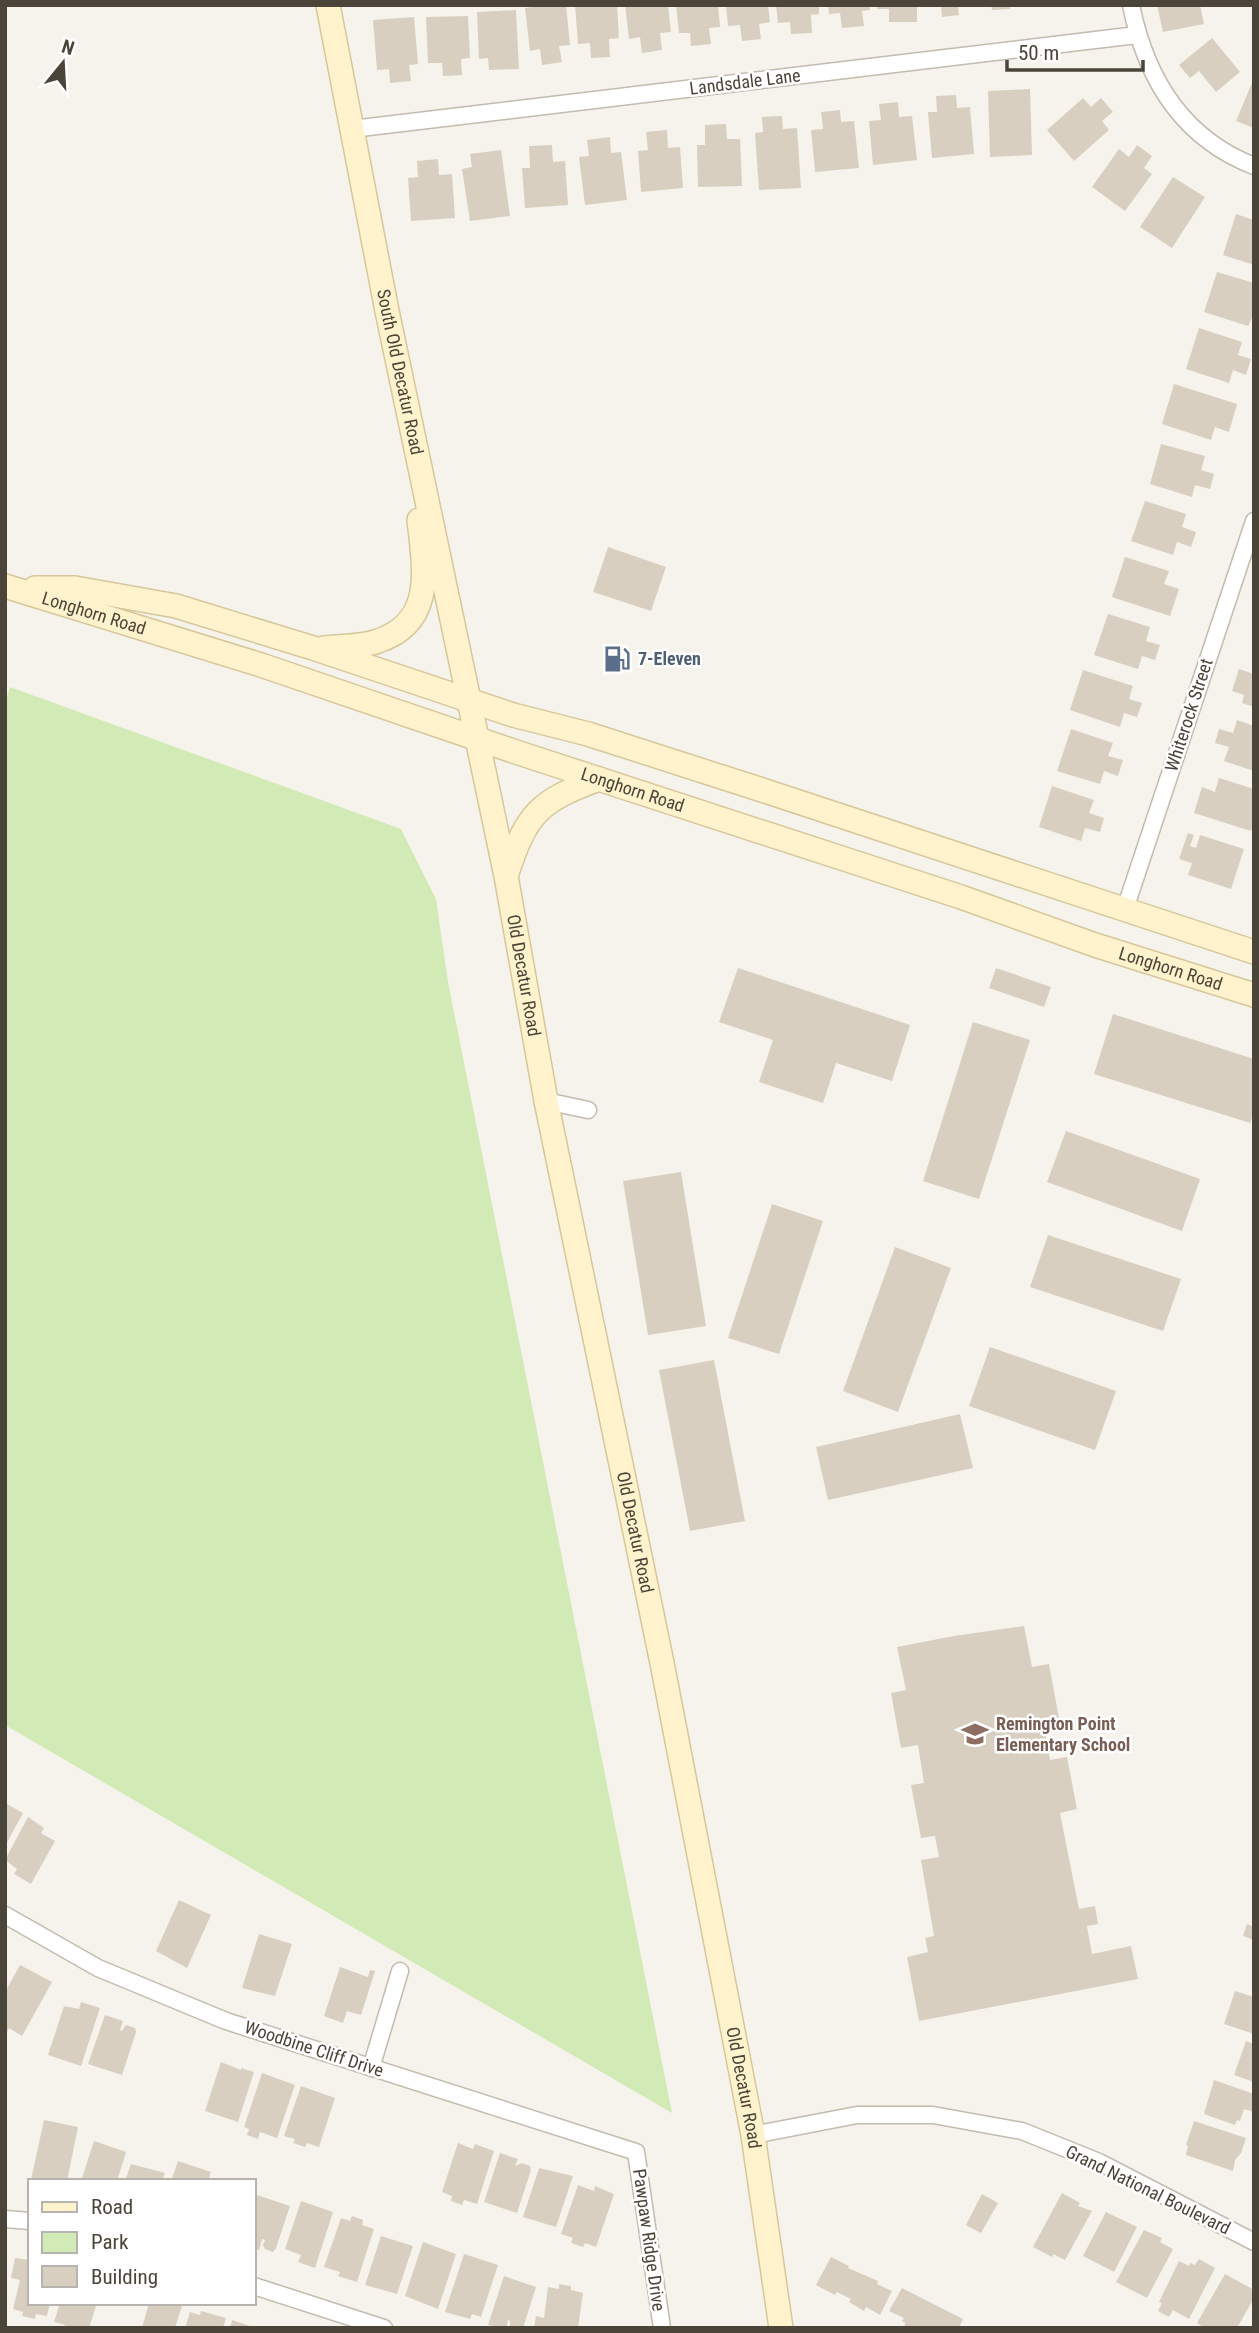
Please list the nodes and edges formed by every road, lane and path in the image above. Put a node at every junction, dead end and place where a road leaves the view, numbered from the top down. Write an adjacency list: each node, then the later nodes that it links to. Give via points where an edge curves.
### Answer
1 (328, 5): 4 (main road, South Old Decatur Road)
2 (1131, 5): 3 (street)
3 (1138, 35): 4 (street, Landsdale Lane); 5 (street, via 1151,71 1183,118 1229,156)
4 (352, 129): 6 (main road, South Old Decatur Road)
5 (1254, 166)
6 (401, 371): 9 (main road, via 425,571 423,592 405,626 379,641); 10 (main road, South Old Decatur Road)
7 (1254, 521): 16 (street, Whiterock Street)
8 (8, 587): 9 (main road, Longhorn Road, via 75,588 176,606); 11 (main road, Longhorn Road)
9 (313, 649): 10 (main road, Longhorn Road)
10 (471, 701): 11 (main road, South Old Decatur Road); 13 (main road, Longhorn Road, via 673,761)
11 (477, 738): 12 (main road, Longhorn Road); 14 (main road, Old Decatur Road)
12 (599, 779): 14 (main road, via 566,791 536,812 518,839); 15 (main road, Longhorn Road)
13 (975, 860): 15 (main road); 16 (main road, Longhorn Road)
14 (506, 876): 19 (main road, Old Decatur Road)
15 (961, 897): 18 (main road, Longhorn Road)
16 (1125, 909): 17 (main road, Longhorn Road)
17 (1254, 952)
18 (1254, 995)
19 (546, 1101): 20 (street); 24 (main road, Old Decatur Road)
20 (588, 1110)
21 (5, 1915): 23 (street, Woodbine Cliff Drive, via 98,1968 226,2021)
22 (400, 1971): 23 (street)
23 (371, 2068): 25 (street, Woodbine Cliff Drive)
24 (753, 2135): 28 (street, Grand National Boulevard, via 857,2115 933,2115 1022,2131 1099,2162); 32 (main road, Old Decatur Road)
25 (636, 2152): 31 (street, Pawpaw Ridge Drive)
26 (5, 2219): 27 (street)
27 (28, 2221)
28 (1253, 2240)
29 (256, 2287): 30 (street)
30 (384, 2328)
31 (662, 2328)
32 (780, 2328)

